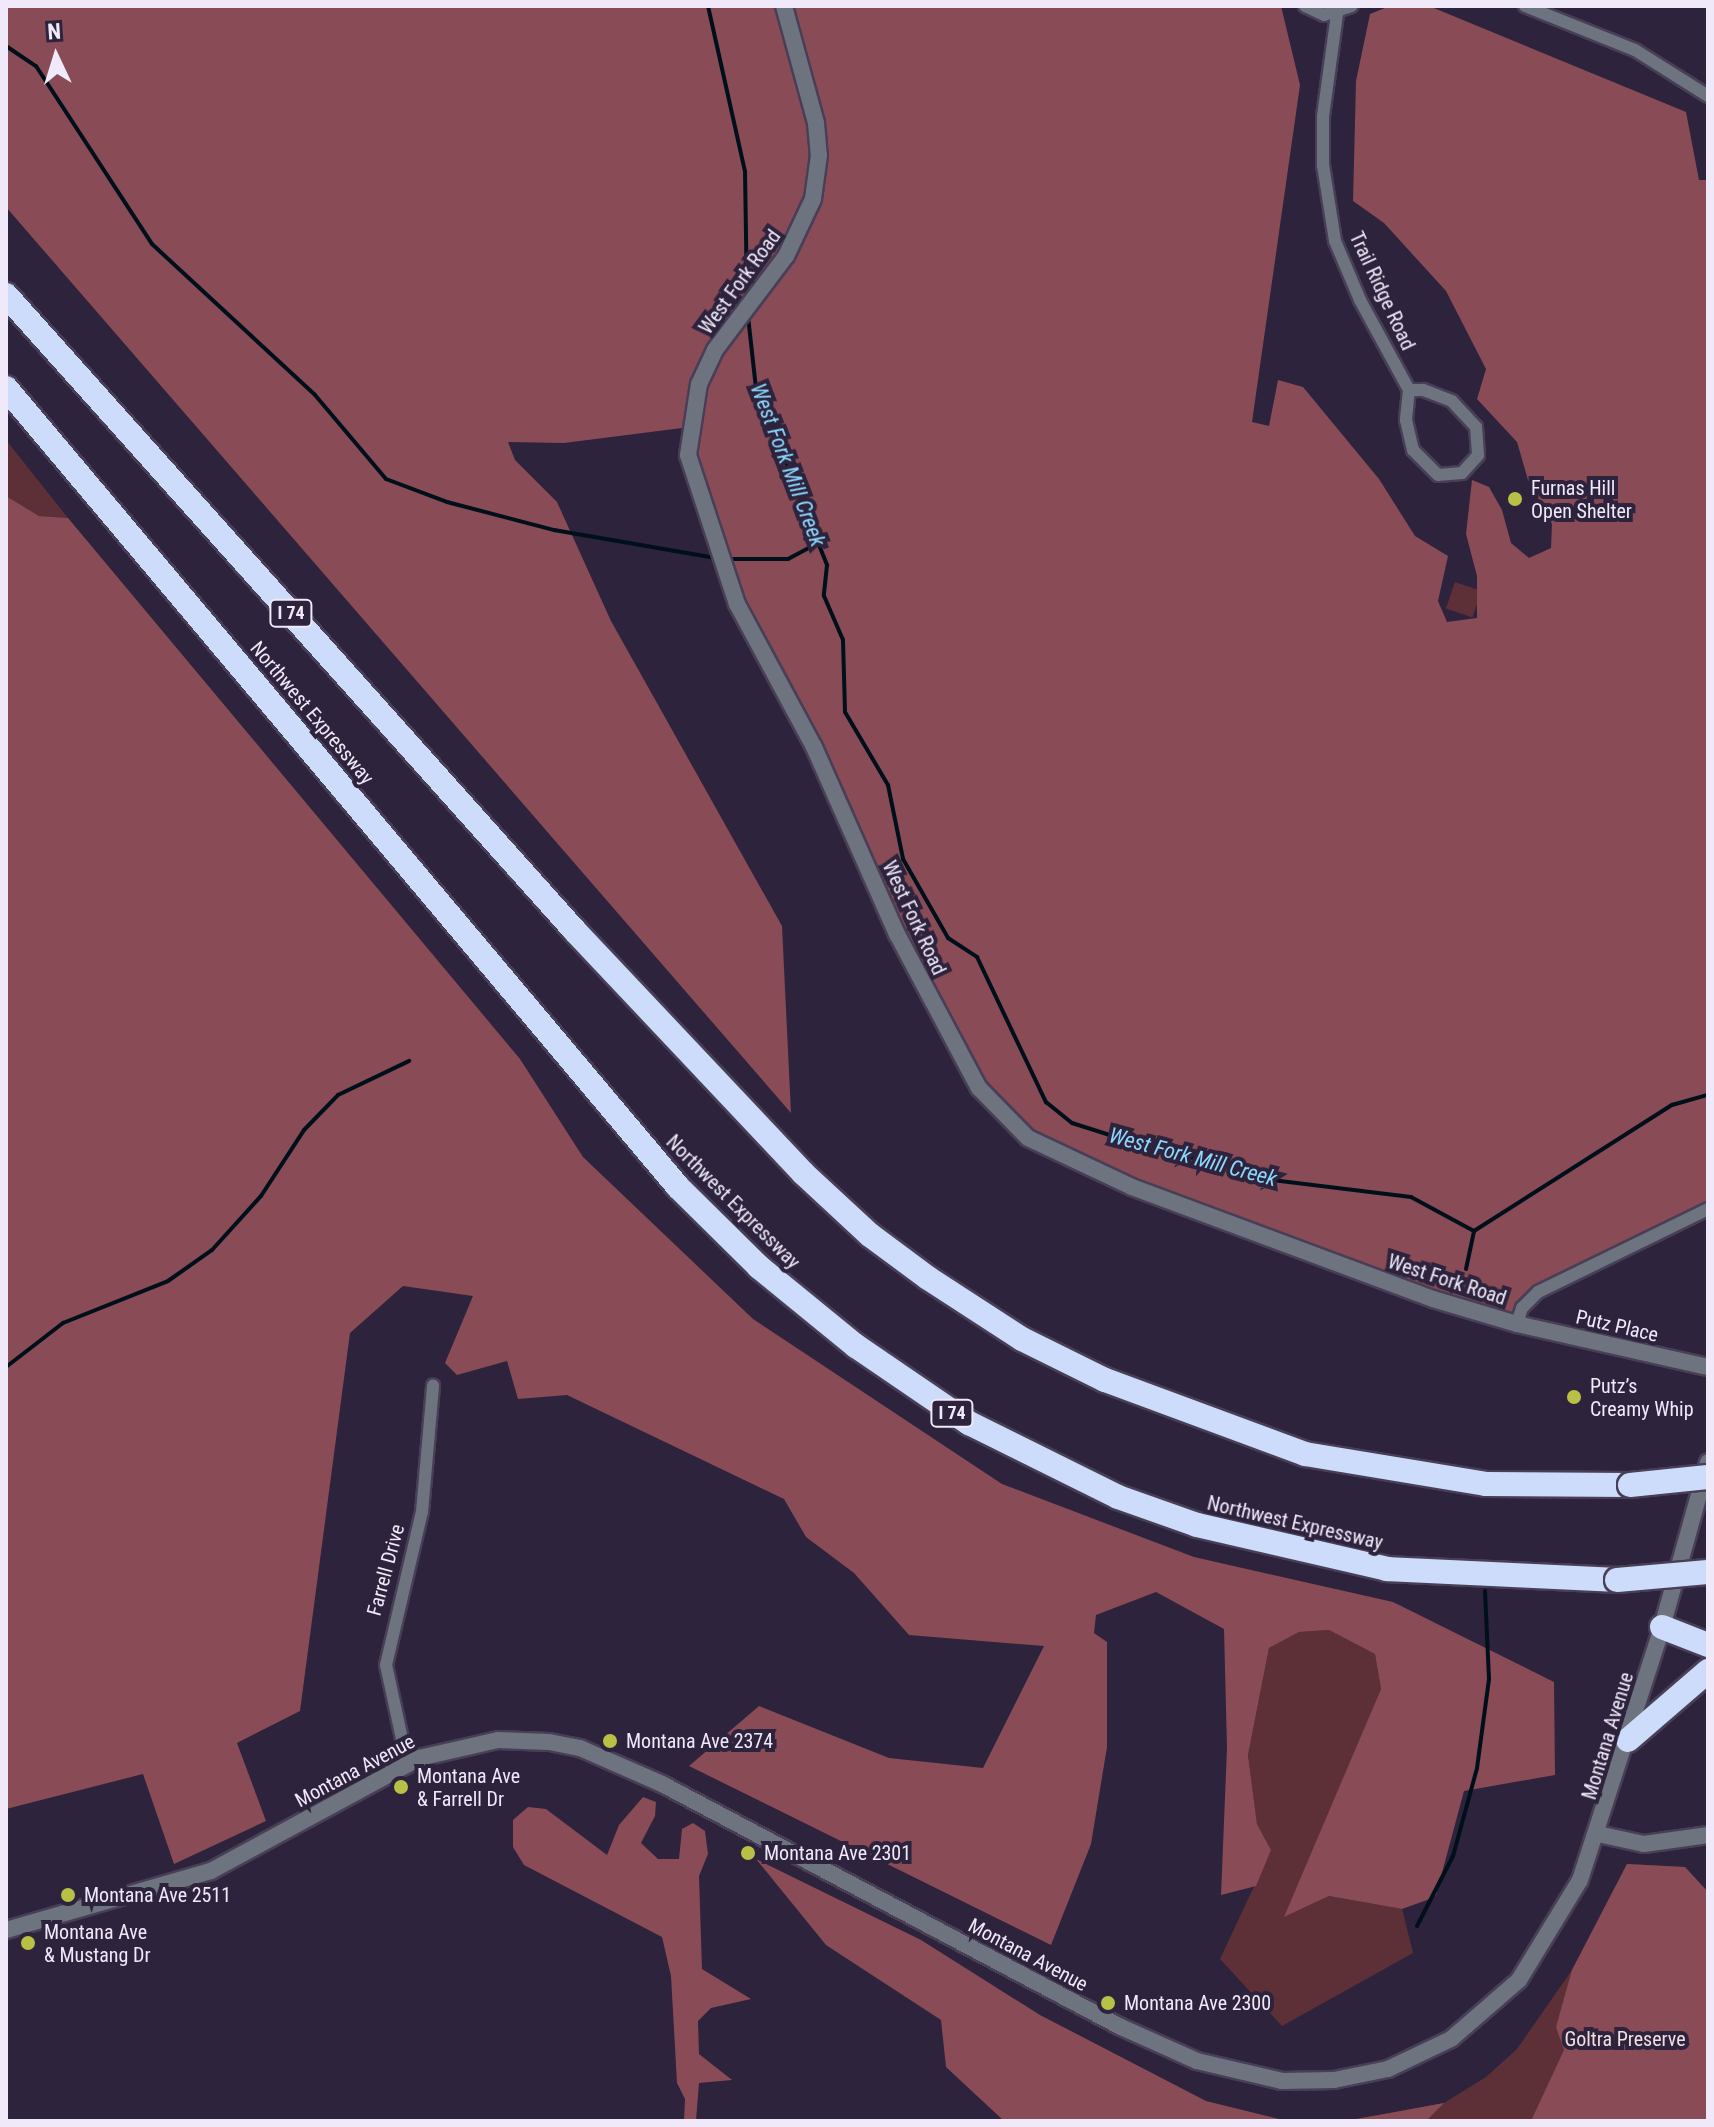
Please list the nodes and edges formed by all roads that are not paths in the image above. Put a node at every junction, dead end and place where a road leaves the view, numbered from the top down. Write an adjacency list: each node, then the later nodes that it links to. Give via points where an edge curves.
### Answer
1 (784, 6): 11 (street, West Fork Road, via 813,111 819,155 807,217 723,336 699,384 690,427 693,480 732,588 814,747 897,934 979,1088 1008,1121 1049,1151 1433,1299)
2 (1305, 6): 5 (street, via 1324,15)
3 (1352, 6): 5 (street)
4 (1525, 6): 6 (street, via 1635,50)
5 (1337, 14): 9 (street, Trail Ridge Road, via 1323,116 1328,210 1343,265)
6 (1708, 96)
7 (6, 295): 15 (highway, I 74, bridge, via 585,942 803,1173 870,1235 928,1278 1022,1339 1105,1380 1305,1454 1486,1484 1630,1485)
8 (6, 388): 16 (highway, Northwest Expressway / I 74, bridge, via 678,1187 759,1267 856,1346 969,1423 1118,1497 1197,1525 1387,1569 1617,1580)
9 (1409, 390): 9 (street, Trail Ridge Road, via 1452,401 1476,427 1478,455 1462,473 1438,475 1420,462 1408,435)
10 (1708, 1209): 11 (street, West Fork Road, via 1538,1292 1522,1308)
11 (1517, 1324): 12 (street, Putz Place)
12 (1708, 1367)
13 (433, 1385): 21 (street, Farrell Drive, via 422,1512 386,1665)
14 (1708, 1462): 17 (street, Montana Avenue)
15 (1708, 1477)
16 (1708, 1572)
17 (1662, 1627): 18 (highway); 20 (street, Montana Avenue)
18 (1708, 1645)
19 (1708, 1671): 20 (highway)
20 (1628, 1740): 22 (street, Montana Avenue)
21 (407, 1762): 22 (street, Montana Avenue, via 452,1747 498,1740 580,1748 662,1784 1121,2027 1228,2071 1282,2081 1361,2076 1414,2059 1451,2039 1519,1980 1580,1880); 24 (street, Montana Avenue, via 211,1871)
22 (1598, 1834): 23 (street, via 1644,1844)
23 (1708, 1835)
24 (6, 1930)

